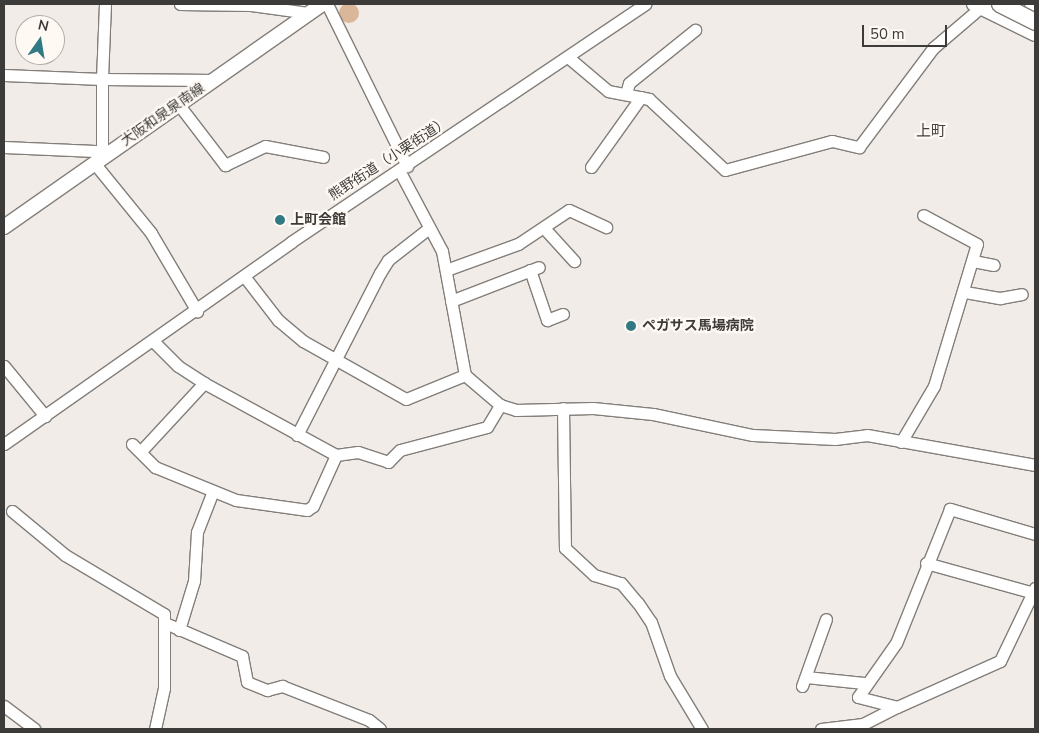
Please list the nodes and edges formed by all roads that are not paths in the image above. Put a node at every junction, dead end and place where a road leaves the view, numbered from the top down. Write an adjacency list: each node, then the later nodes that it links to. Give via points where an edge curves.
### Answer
1 (105, 4): 16 (street)
2 (180, 4): 3 (street)
3 (251, 4): 10 (street)
4 (323, 4): 10 (main road, 大阪和泉泉南線)
5 (327, 4): 25 (street)
6 (644, 4): 14 (street, 熊野街道（小栗街道）)
7 (1009, 4): 9 (main road)
8 (979, 5): 9 (main road); 19 (street, via 933,48 859,146 832,141 725,170 687,132)
9 (999, 10): 11 (highway, bridge); 13 (main road)
10 (309, 13): 17 (main road, 大阪和泉泉南線)
11 (1035, 22)
12 (696, 30): 18 (street, via 629,83)
13 (1035, 34)
14 (569, 58): 18 (street, via 608,92); 25 (street, 熊野街道（小栗街道）)
15 (4, 75): 16 (street)
16 (102, 79): 17 (street); 23 (street)
17 (214, 80): 20 (main road, 大阪和泉泉南線)
18 (626, 94): 19 (street)
19 (642, 97): 24 (street)
20 (179, 105): 22 (street, via 225,165 265,146); 23 (main road, 大阪和泉泉南線)
21 (4, 147): 23 (street, via 95,151)
22 (323, 158)
23 (99, 161): 27 (main road, 大阪和泉泉南線); 39 (street, via 151,233)
24 (591, 167)
25 (404, 169): 29 (street); 35 (street, 熊野街道（小栗街道）)
26 (923, 215): 32 (street, via 977,244)
27 (4, 227)
28 (606, 227): 30 (street, via 569,210)
29 (429, 228): 34 (street); 42 (street, via 388,260)
30 (544, 228): 31 (street); 34 (street, via 489,257)
31 (574, 261)
32 (973, 261): 33 (street); 36 (street)
33 (994, 265)
34 (446, 270): 38 (street)
35 (244, 276): 39 (street, 熊野街道（小栗街道）); 42 (street, via 278,320)
36 (965, 292): 37 (street, via 1000,298); 50 (street, via 934,386)
37 (1022, 294)
38 (451, 301): 40 (street, via 534,268 547,320); 44 (street)
39 (197, 311): 41 (street, 熊野街道（小栗街道）)
40 (563, 314)
41 (153, 340): 45 (street, via 178,366); 48 (street, 熊野街道（小栗街道）)
42 (335, 361): 44 (street, via 406,399); 49 (street)
43 (4, 366): 48 (street)
44 (464, 376): 46 (street)
45 (204, 383): 49 (street); 54 (street, via 136,448 155,467)
46 (500, 405): 47 (street, via 516,410); 52 (street, via 487,427 400,450 388,462 358,452)
47 (563, 408): 50 (street, via 653,414 753,434 835,439 867,436); 68 (street, via 565,548 594,575 621,583 638,603 651,622 670,676)
48 (44, 416): 51 (street, 熊野街道（小栗街道）)
49 (297, 434): 52 (street)
50 (901, 442): 53 (street)
51 (4, 444)
52 (336, 455): 54 (street, via 313,506 307,510 236,500)
53 (1035, 466)
54 (213, 491): 61 (street, via 197,532 194,581)
55 (12, 511): 60 (street, via 65,555 164,614)
56 (1035, 534): 57 (street, via 950,509)
57 (926, 563): 58 (street); 62 (street, via 896,643)
58 (1034, 596): 64 (street, via 1000,661)
59 (826, 620): 62 (street, via 804,682)
60 (164, 623): 61 (street); 67 (street, via 164,688)
61 (179, 630): 65 (street, via 242,656 247,682 267,690 282,686 368,720)
62 (864, 683): 64 (street, via 858,697)
63 (4, 706): 66 (street)
64 (897, 707): 69 (street, via 863,724)
65 (375, 728)
66 (34, 729)
67 (155, 729)
68 (702, 729)
69 (821, 729)

